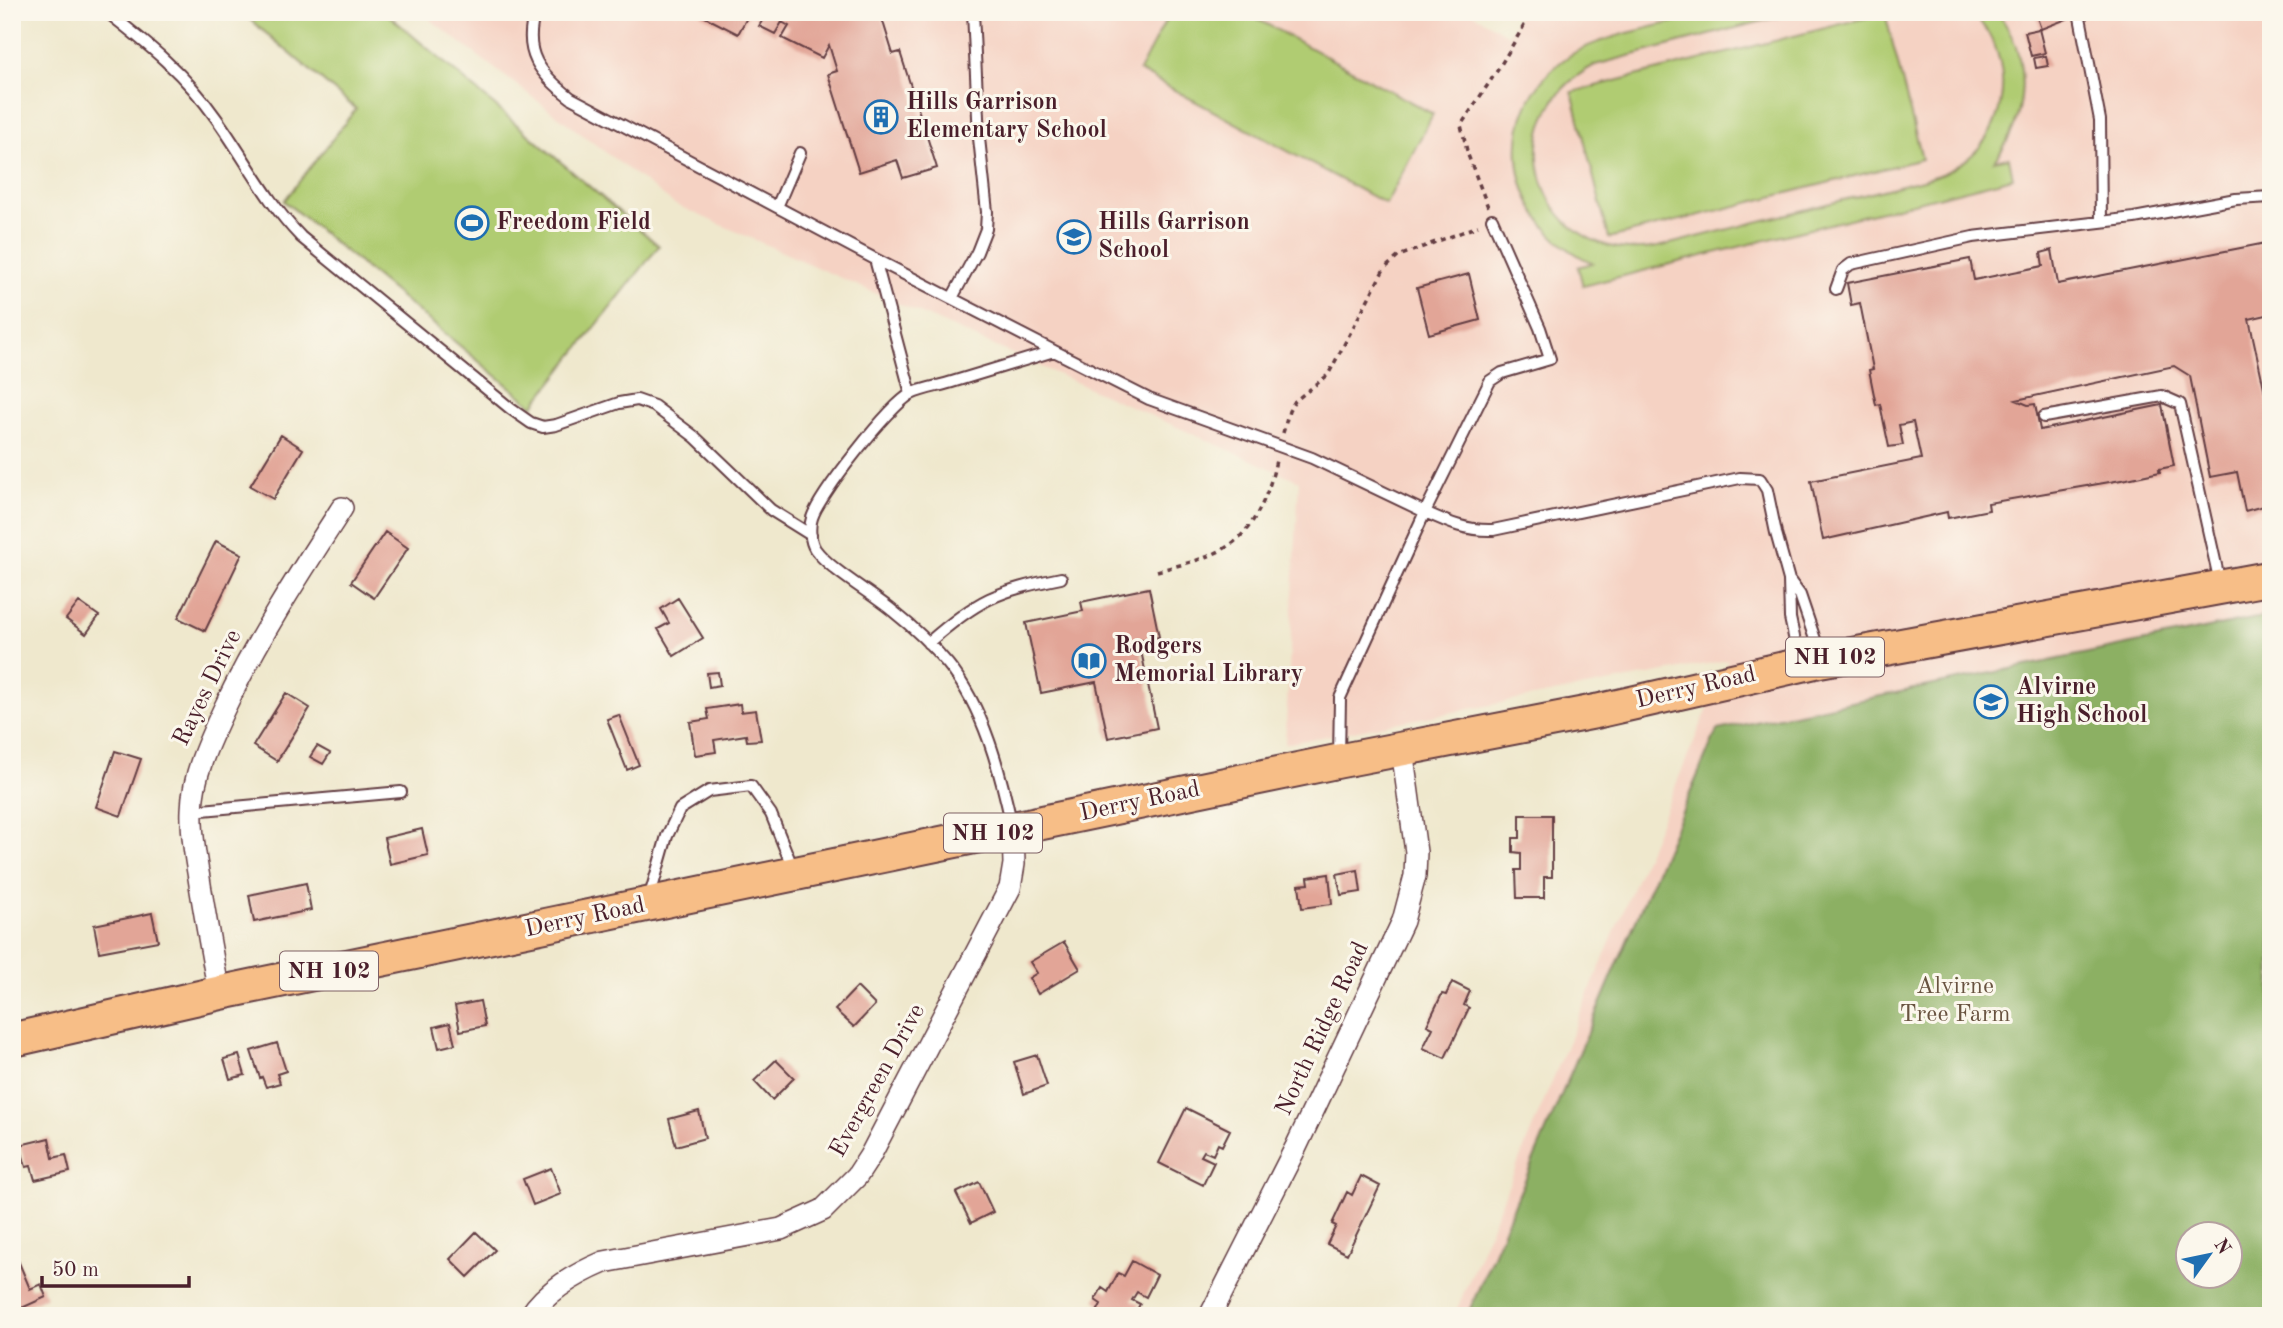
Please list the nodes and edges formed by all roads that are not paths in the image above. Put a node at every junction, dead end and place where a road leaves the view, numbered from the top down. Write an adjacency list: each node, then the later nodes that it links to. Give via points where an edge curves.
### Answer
1 (107, 12): 18 (lane, via 194,89 267,197 301,237 521,416 543,427 619,403 637,400 654,406 695,437 771,510)
2 (535, 12): 7 (lane, via 531,46 537,66 550,81 571,97)
3 (974, 12): 12 (lane, via 986,229)
4 (2079, 12): 9 (lane, via 2100,120)
5 (800, 153): 7 (lane)
6 (2271, 197): 9 (lane)
7 (777, 207): 10 (lane)
8 (1492, 219): 17 (lane, via 1550,359 1490,381)
9 (2101, 222): 11 (lane, via 1973,237 1851,264 1843,270)
10 (875, 259): 12 (lane); 14 (lane)
11 (1836, 289)
12 (952, 298): 13 (lane)
13 (1054, 351): 14 (lane); 17 (lane, via 1149,399 1312,458)
14 (911, 394): 18 (lane, via 873,430 820,502)
15 (2044, 417): 22 (lane, via 2162,396 2180,404)
16 (342, 508): 28 (street, Rayes Drive, via 235,684 206,747)
17 (1425, 512): 21 (lane, via 1458,527 1493,530 1750,476 1760,479 1766,490); 26 (lane, via 1340,698)
18 (811, 534): 23 (lane, via 815,548 830,563)
19 (1061, 578): 23 (lane, via 1002,592 979,603)
20 (2271, 578): 22 (main road, Derry Road / NH 102)
21 (1789, 580): 24 (lane, via 1800,595); 24 (lane, via 1790,618)
22 (2221, 586): 24 (main road, Derry Road / NH 102)
23 (928, 643): 29 (lane, via 948,663 974,706)
24 (1811, 662): 25 (main road, Derry Road / NH 102)
25 (1402, 749): 26 (main road, Derry Road / NH 102); 35 (street, North Ridge Road, via 1416,852 1403,921)
26 (1339, 761): 29 (main road, Derry Road / NH 102)
27 (401, 792): 28 (lane)
28 (191, 811): 32 (street, Rayes Drive)
29 (1013, 829): 30 (main road, Derry Road / NH 102); 34 (street, Evergreen Drive, via 1010,888 870,1156 840,1195 822,1210 781,1229 604,1262 555,1289)
30 (795, 874): 31 (main road, Derry Road / NH 102); 31 (lane, via 771,814 751,786 709,792 680,809 667,836)
31 (647, 905): 32 (main road, Derry Road / NH 102)
32 (219, 993): 33 (main road, Derry Road / NH 102)
33 (12, 1040)
34 (530, 1316)
35 (1210, 1316)

